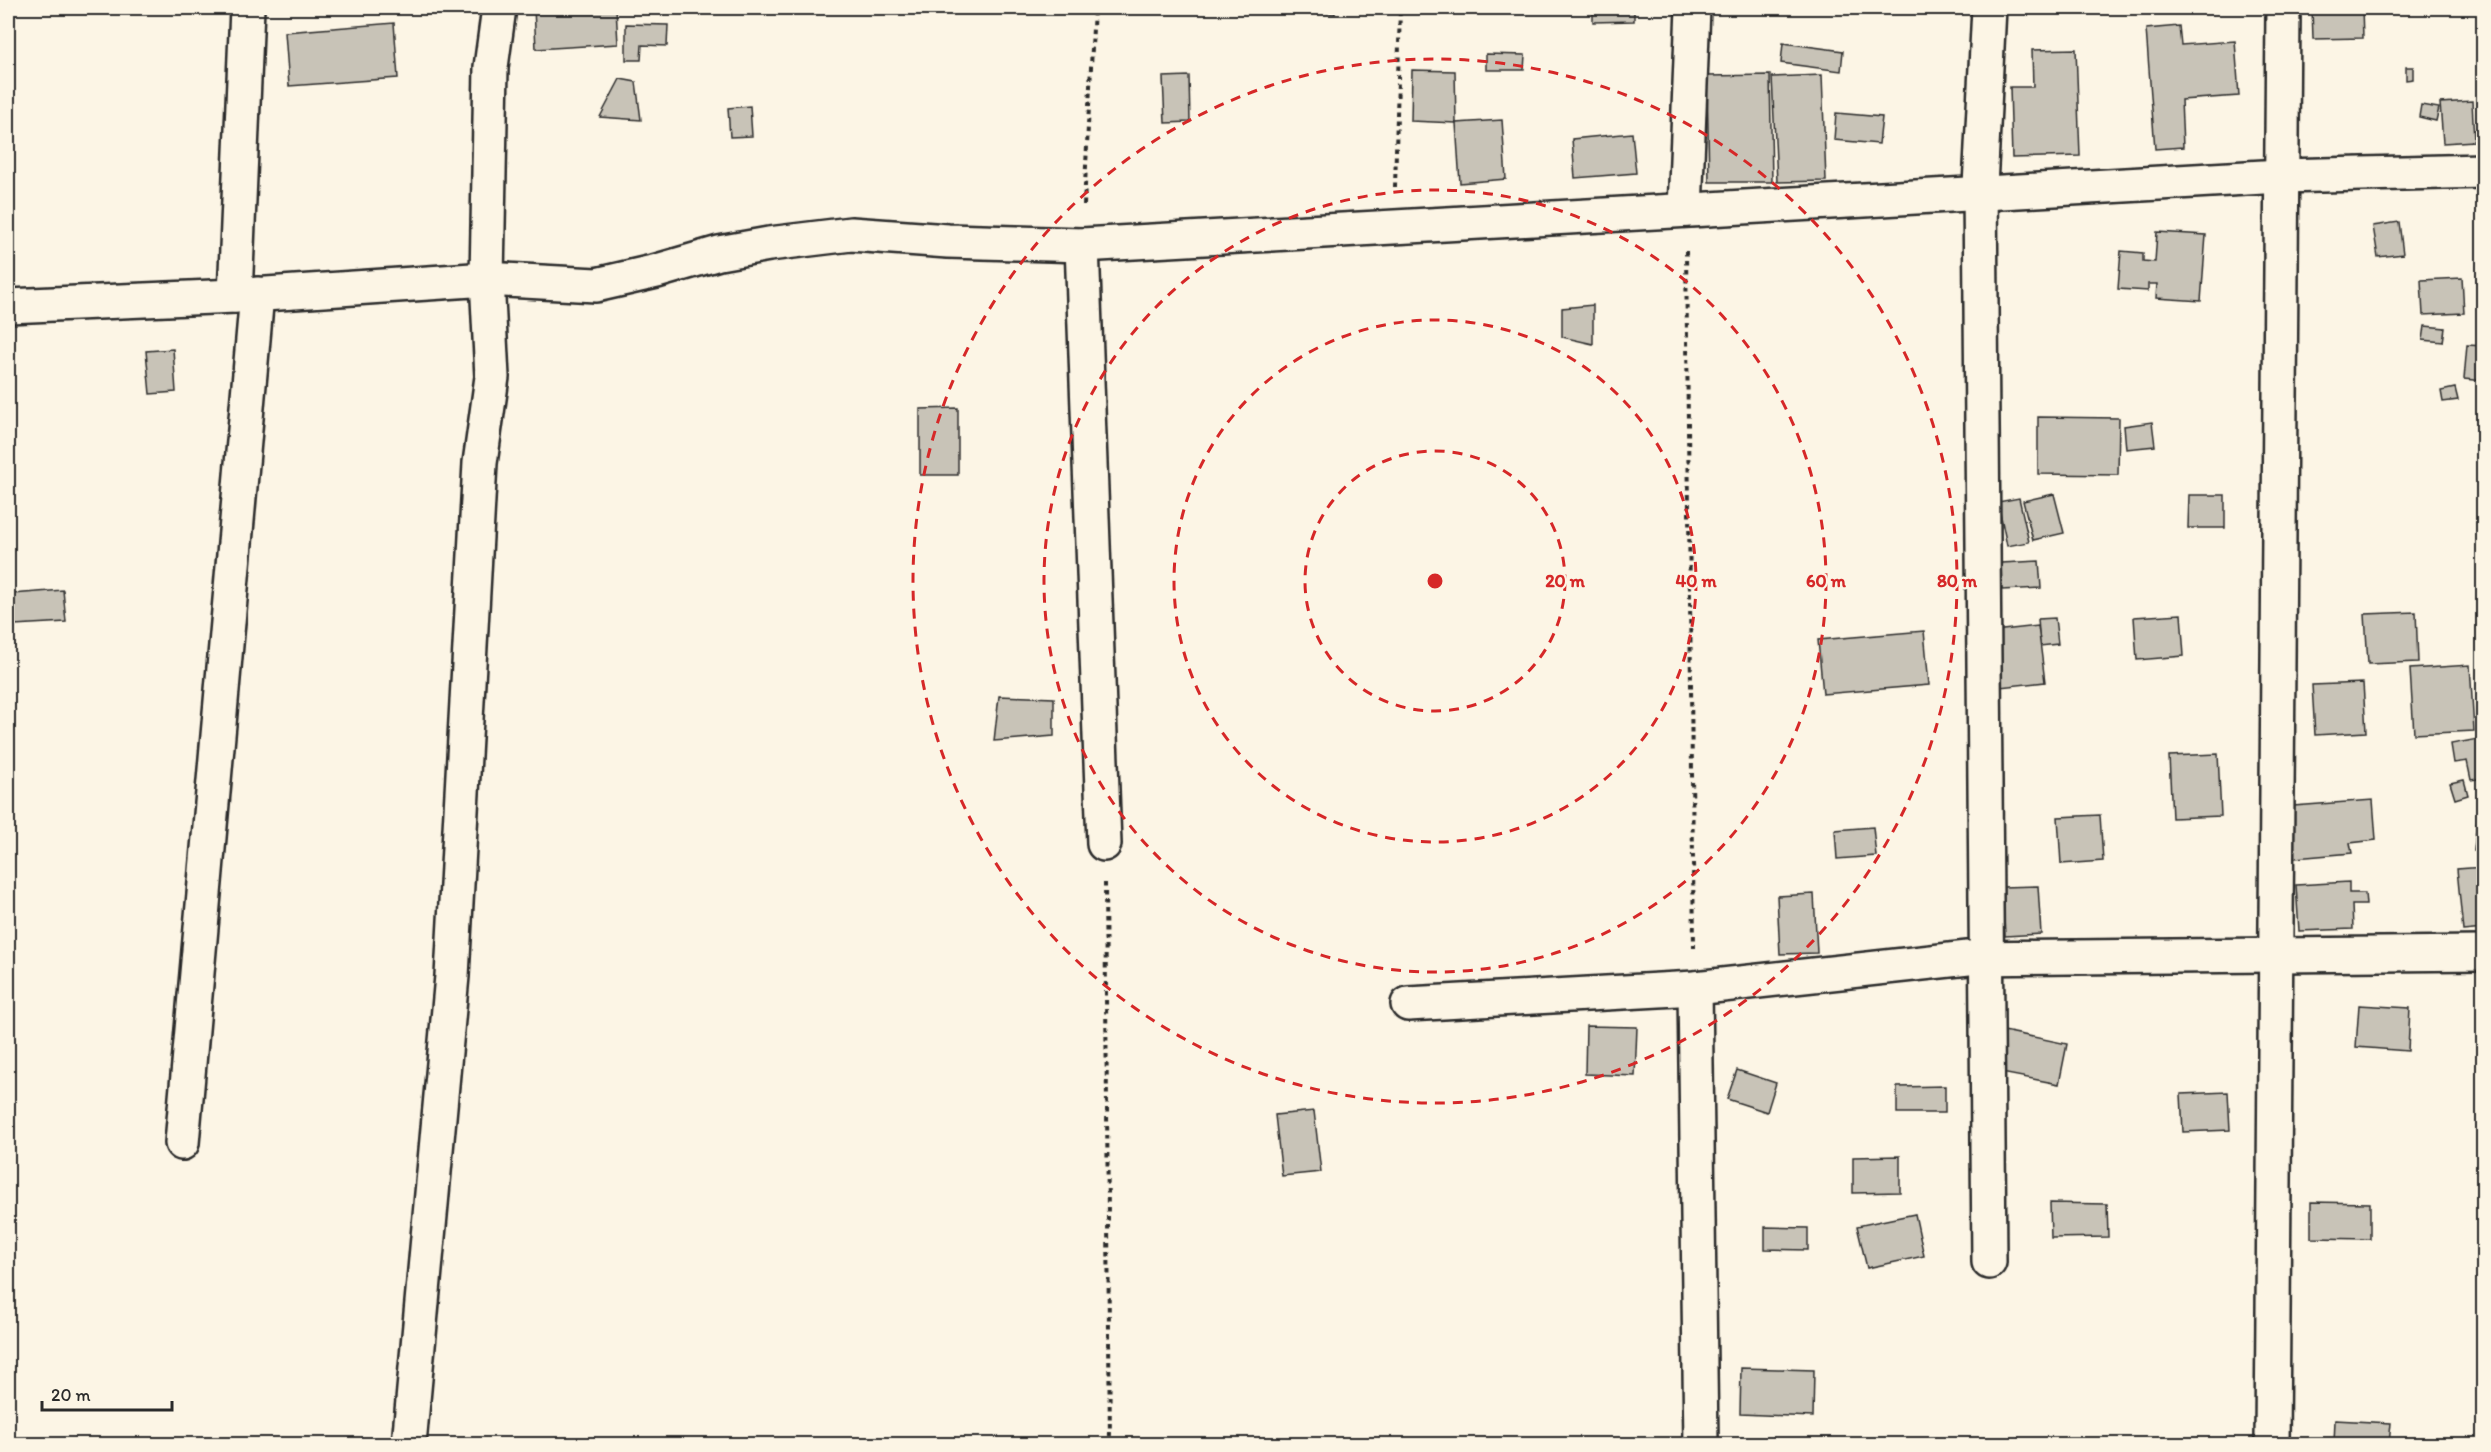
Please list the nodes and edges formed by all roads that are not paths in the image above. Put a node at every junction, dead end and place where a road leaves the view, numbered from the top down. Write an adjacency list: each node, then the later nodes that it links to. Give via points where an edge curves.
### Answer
1 (247, 8): 12 (street)
2 (499, 8): 11 (street, via 491,68)
3 (1693, 8): 9 (street)
4 (1989, 8): 8 (street)
5 (2283, 8): 7 (street)
6 (2484, 171): 7 (street)
7 (2281, 176): 8 (street); 16 (street)
8 (1981, 194): 9 (street); 17 (street)
9 (1685, 210): 10 (street)
10 (1082, 245): 11 (street, via 851,234 719,253 596,285); 14 (street)
11 (487, 279): 12 (street); 22 (street, via 492,377 480,463 452,976)
12 (246, 295): 13 (street); 20 (street)
13 (8, 306)
14 (1104, 844)
15 (2484, 953): 16 (street)
16 (2276, 955): 17 (street); 24 (street)
17 (1984, 958): 18 (street); 21 (street)
18 (1695, 988): 19 (street); 23 (street)
19 (1407, 1004)
20 (182, 1143)
21 (1989, 1262)
22 (409, 1444)
23 (1701, 1444)
24 (2272, 1444)

